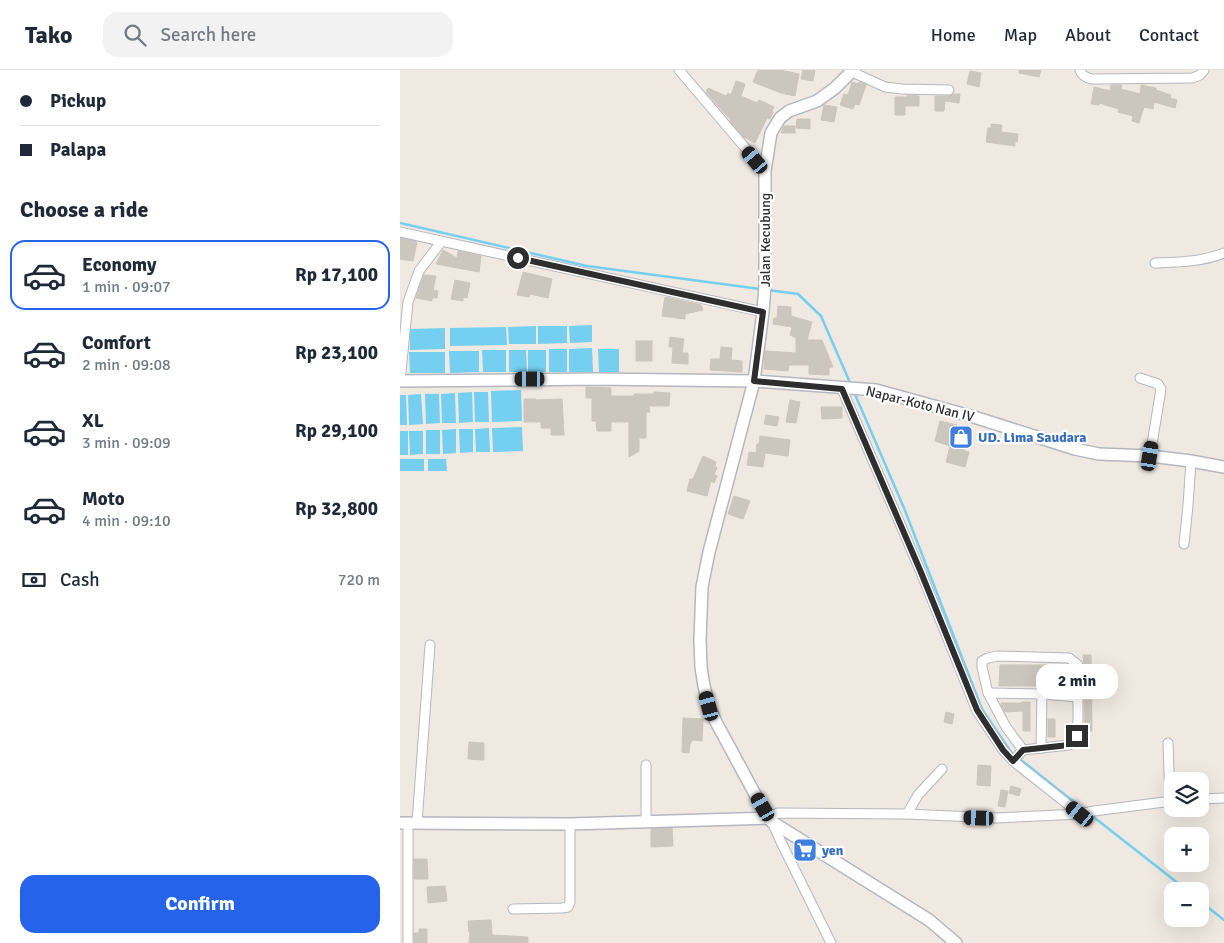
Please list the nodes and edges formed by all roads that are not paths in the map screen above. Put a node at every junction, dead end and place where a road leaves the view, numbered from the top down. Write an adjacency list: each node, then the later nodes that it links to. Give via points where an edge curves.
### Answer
1 (679, 70): 6 (street)
2 (1080, 70): 3 (street, via 1084,77 1092,79 1193,78)
3 (1204, 70)
4 (852, 71): 5 (street, via 885,87); 6 (street, Jalan Kecubung, via 817,101 789,111 780,118 772,134)
5 (949, 90)
6 (765, 171): 11 (street, Jalan Kecubung, via 766,285)
7 (400, 232): 8 (street)
8 (441, 242): 11 (street); 13 (street, via 419,272 408,302)
9 (1224, 253): 10 (street, via 1189,262)
10 (1155, 263)
11 (763, 312): 14 (street, Jalan Kecubung)
12 (1140, 378): 16 (street, via 1161,388)
13 (400, 381): 14 (street, Napar-Koto Nan IV)
14 (754, 381): 15 (street, Napar-Koto Nan IV); 35 (street, Jalan Kecubung, via 702,587 701,667 709,706 716,722)
15 (848, 389): 16 (street, Napar-Koto Nan IV, via 876,390 1075,449 1099,454); 26 (street, via 977,710 1003,750)
16 (1150, 456): 17 (street, Napar-Koto Nan IV)
17 (1191, 461): 18 (street, Napar-Koto Nan IV); 19 (street)
18 (1224, 467)
19 (1184, 544)
20 (430, 645): 37 (street)
21 (988, 693): 22 (street); 23 (street, via 982,667 982,661 988,658 1069,658 1078,665); 26 (street)
22 (1042, 694): 23 (street); 25 (street)
23 (1078, 697): 25 (street, via 1076,742)
24 (1168, 743): 29 (street)
25 (1041, 748): 26 (street)
26 (1018, 756): 34 (street)
27 (646, 765): 36 (street)
28 (942, 768): 33 (street, via 918,795)
29 (1170, 772)
30 (1224, 798): 31 (street)
31 (1209, 799)
32 (1164, 802): 34 (street)
33 (907, 814): 34 (street, via 997,818); 35 (street, via 778,813)
34 (1081, 814)
35 (771, 820): 36 (street); 41 (street); 42 (street, via 929,920)
36 (646, 821): 38 (street)
37 (408, 823): 38 (street); 40 (street)
38 (570, 824): 39 (street, via 568,907)
39 (513, 909)
40 (408, 943)
41 (831, 943)
42 (956, 943)

